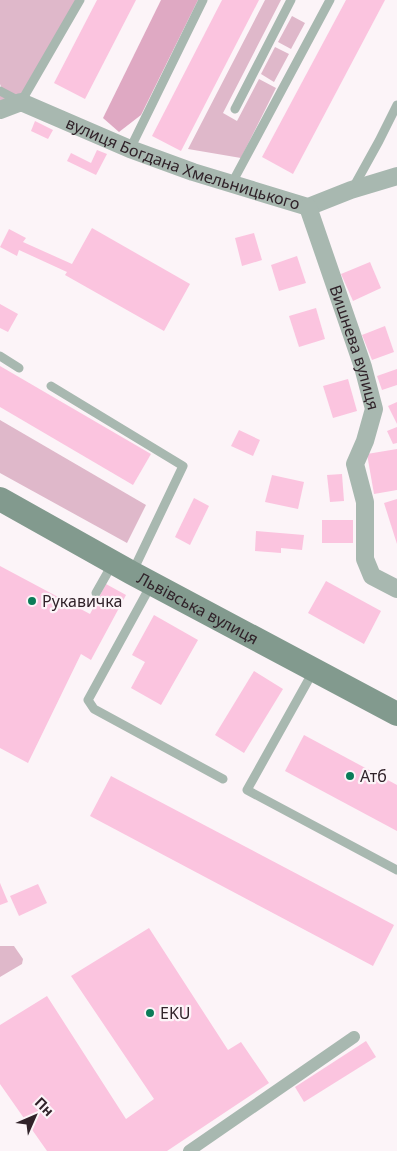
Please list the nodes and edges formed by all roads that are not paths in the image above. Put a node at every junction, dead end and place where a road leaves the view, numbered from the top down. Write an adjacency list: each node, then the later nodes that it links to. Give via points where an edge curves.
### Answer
1 (80, 0): 6 (lane)
2 (203, 0): 10 (lane)
3 (291, 0): 8 (lane)
4 (330, 0): 12 (lane)
5 (0, 91): 6 (lane)
6 (21, 102): 9 (street); 10 (street, вулиця Богдана Хмельницького)
7 (397, 105): 13 (lane)
8 (235, 109)
9 (0, 110)
10 (130, 149): 12 (street, вулиця Богдана Хмельницького)
11 (397, 176): 13 (street, вулиця Богдана Хмельницького)
12 (232, 183): 14 (street, вулиця Богдана Хмельницького)
13 (351, 190): 14 (street, вулиця Богдана Хмельницького)
14 (308, 207): 20 (street, Вишнева вулиця, via 363,367 374,409 355,464 365,502 365,559 372,576)
15 (0, 356): 16 (lane)
16 (19, 368)
17 (51, 386): 19 (lane, via 183,466)
18 (0, 499): 19 (main road, Львівська вулиця)
19 (132, 573): 21 (lane); 22 (main road, Львівська вулиця); 24 (lane, via 88,700 94,708)
20 (397, 590)
21 (96, 593)
22 (314, 670): 23 (main road, Львівська вулиця); 25 (lane, via 247,790)
23 (397, 714)
24 (222, 779)
25 (397, 870)
26 (354, 1036): 27 (street)
27 (188, 1151)

